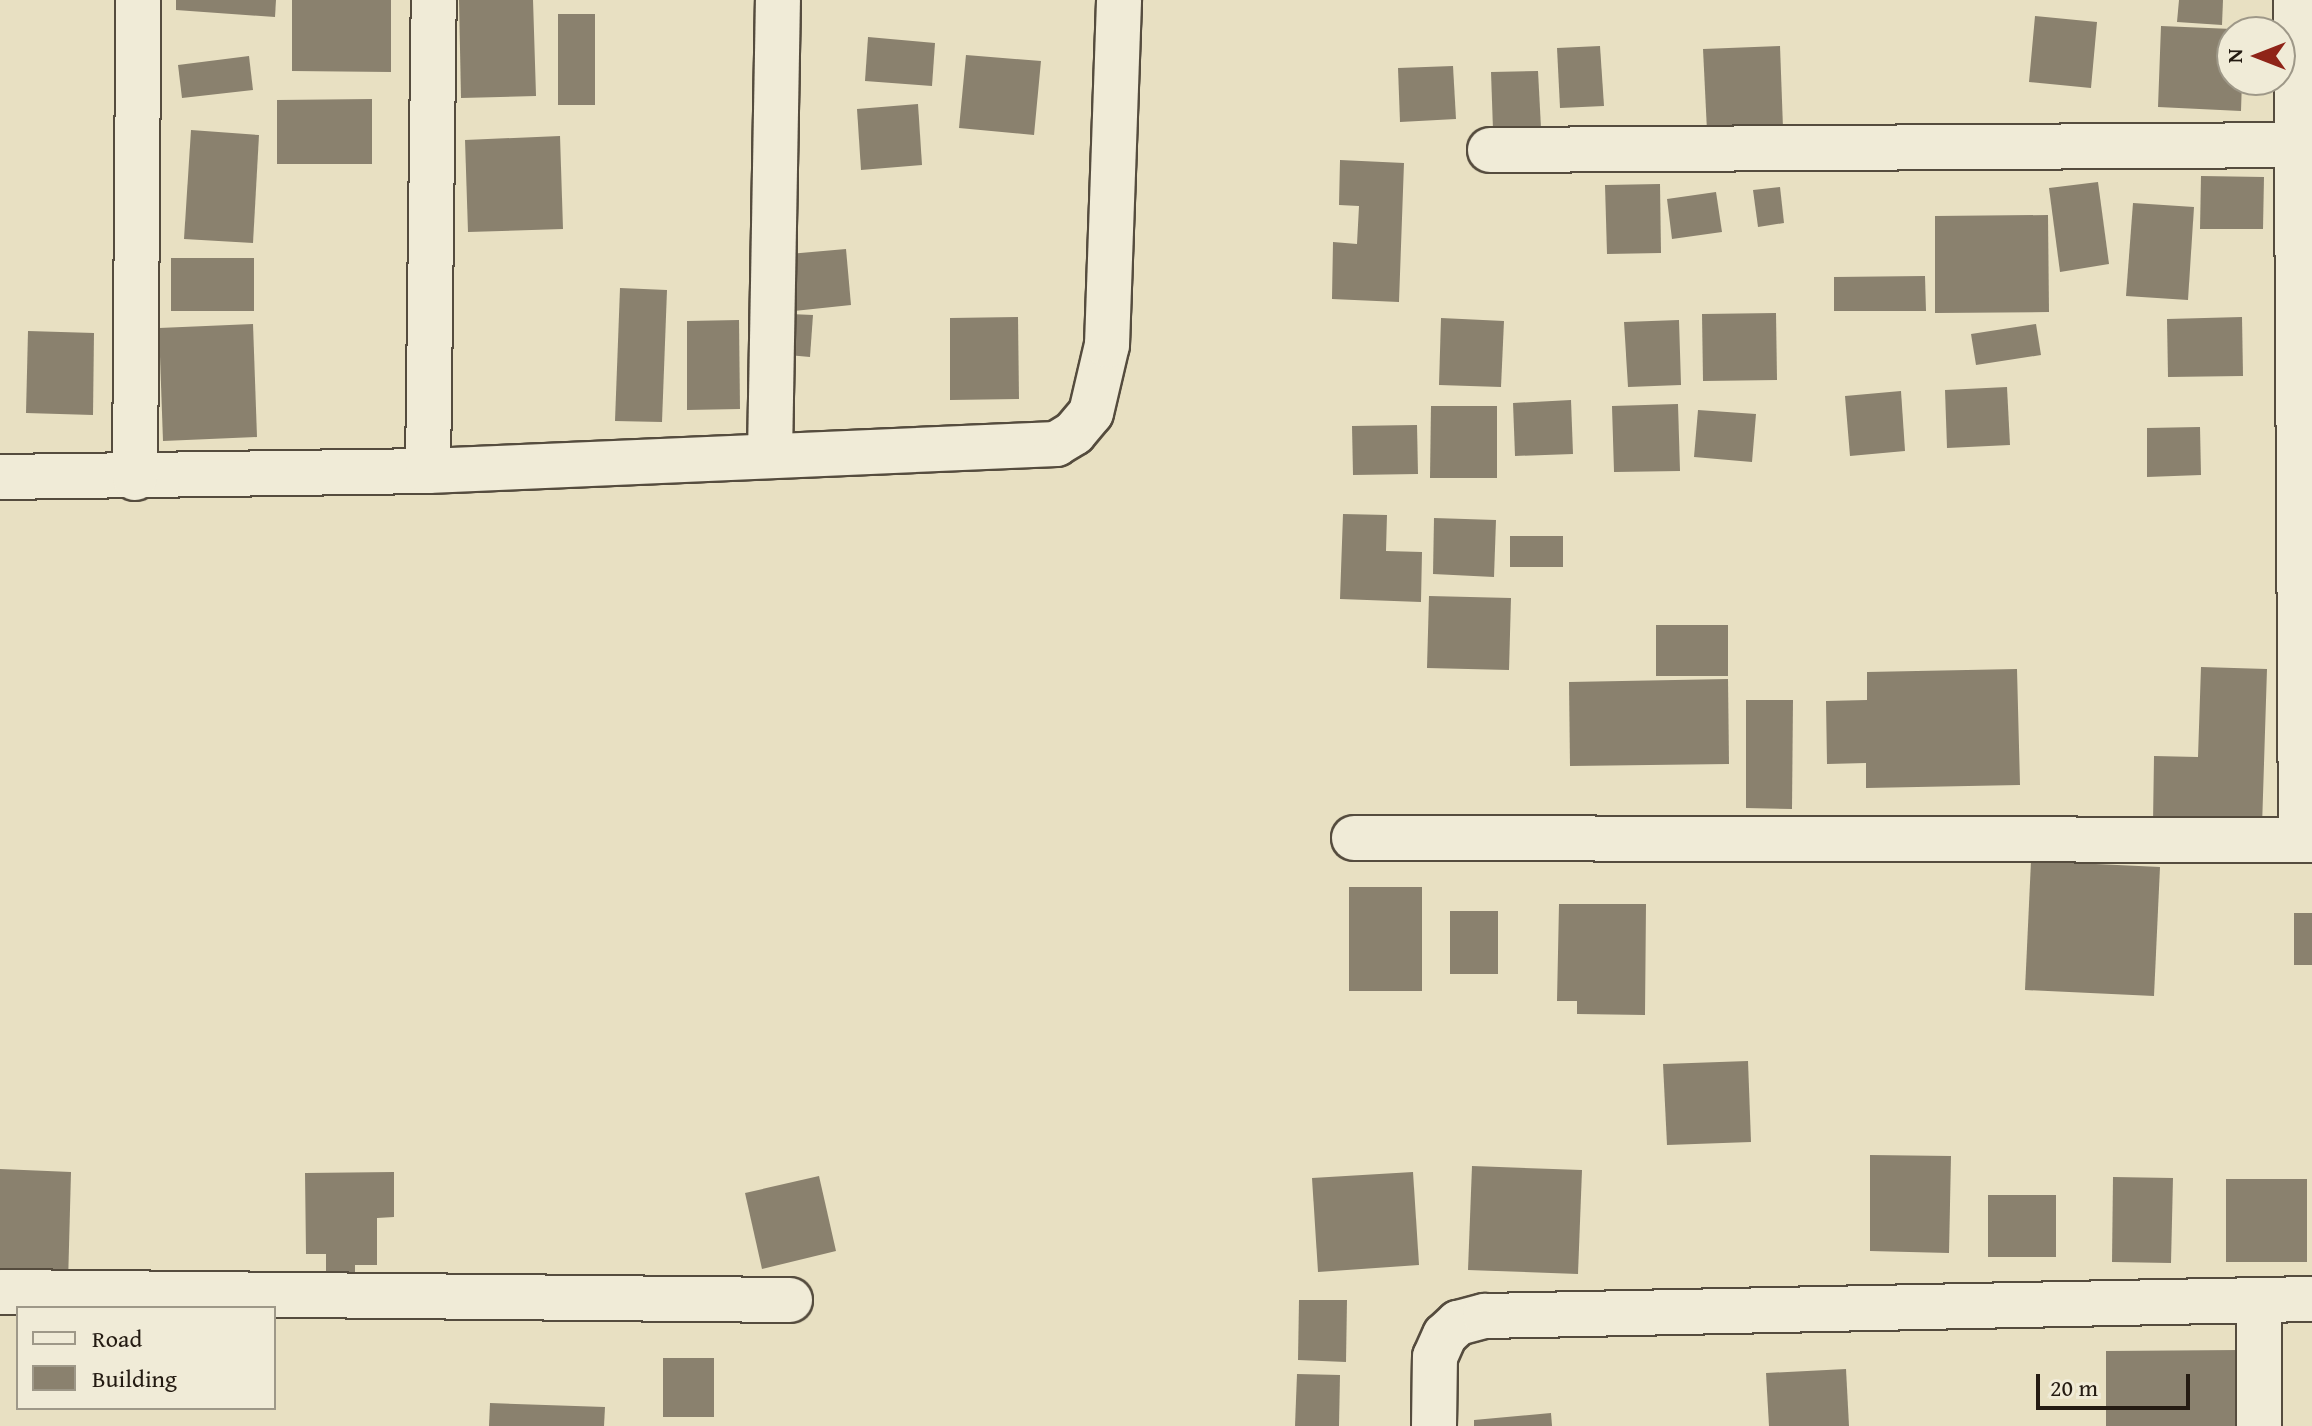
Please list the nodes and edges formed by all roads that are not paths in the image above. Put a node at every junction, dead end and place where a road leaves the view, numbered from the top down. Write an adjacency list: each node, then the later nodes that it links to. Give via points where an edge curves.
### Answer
1 (138, 0): 11 (street)
2 (434, 0): 9 (street)
3 (778, 0): 8 (street)
4 (1119, 0): 8 (street, via 1107,345 1091,413 1056,444)
5 (2296, 0): 6 (street)
6 (2305, 145): 7 (street); 13 (street)
7 (1490, 150)
8 (770, 455): 9 (street)
9 (428, 471): 11 (street)
10 (0, 477): 11 (street)
11 (135, 478)
12 (1354, 838): 13 (street)
13 (2307, 840)
14 (0, 1292): 16 (street)
15 (2312, 1299): 17 (street)
16 (790, 1300)
17 (2259, 1300): 18 (street, via 1485,1316 1458,1323 1445,1335 1435,1357); 19 (street)
18 (1434, 1426)
19 (2259, 1426)

